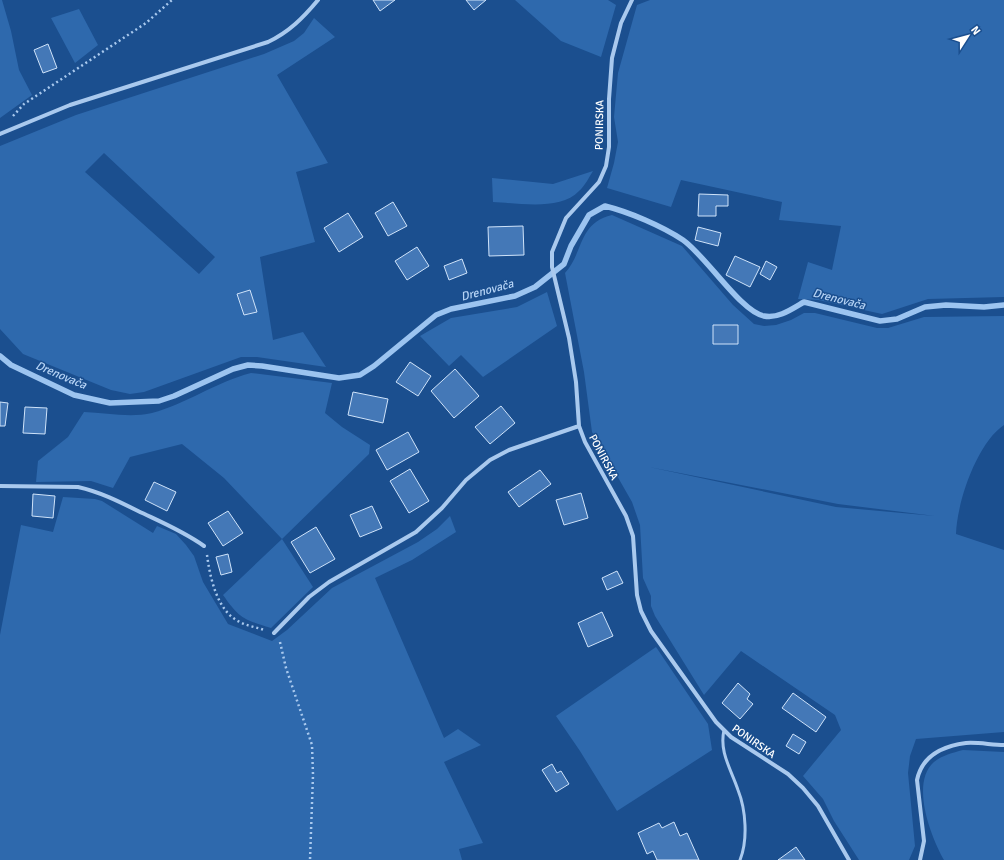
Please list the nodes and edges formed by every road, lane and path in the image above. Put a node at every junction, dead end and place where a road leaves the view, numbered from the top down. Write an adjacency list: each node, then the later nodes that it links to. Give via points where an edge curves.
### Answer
1 (172, 0): 4 (path, via 146,23 24,104)
2 (318, 0): 5 (street, via 295,26 268,42 70,105)
3 (632, 0): 6 (street, PONIRSKA, via 621,23 612,58 606,166 599,182 566,218 552,252 552,267 576,382)
4 (10, 120)
5 (0, 134)
6 (579, 426): 9 (street, via 509,450 490,460 466,480 427,524 329,582 309,597); 10 (street, PONIRSKA, via 584,442 633,536 637,595 645,620)
7 (0, 486): 8 (street, via 78,487 90,490 112,497)
8 (204, 546): 9 (path, via 216,592 231,616 240,622)
9 (274, 633): 12 (path, via 279,640 312,745)
10 (724, 730): 13 (lane, via 722,749 743,807 744,841); 14 (street, PONIRSKA, via 744,747 788,774 803,788 818,806)
11 (1004, 745): 15 (street, via 966,743 933,754 923,764 917,780 924,841)
12 (310, 860)
13 (740, 860)
14 (849, 860)
15 (920, 860)

